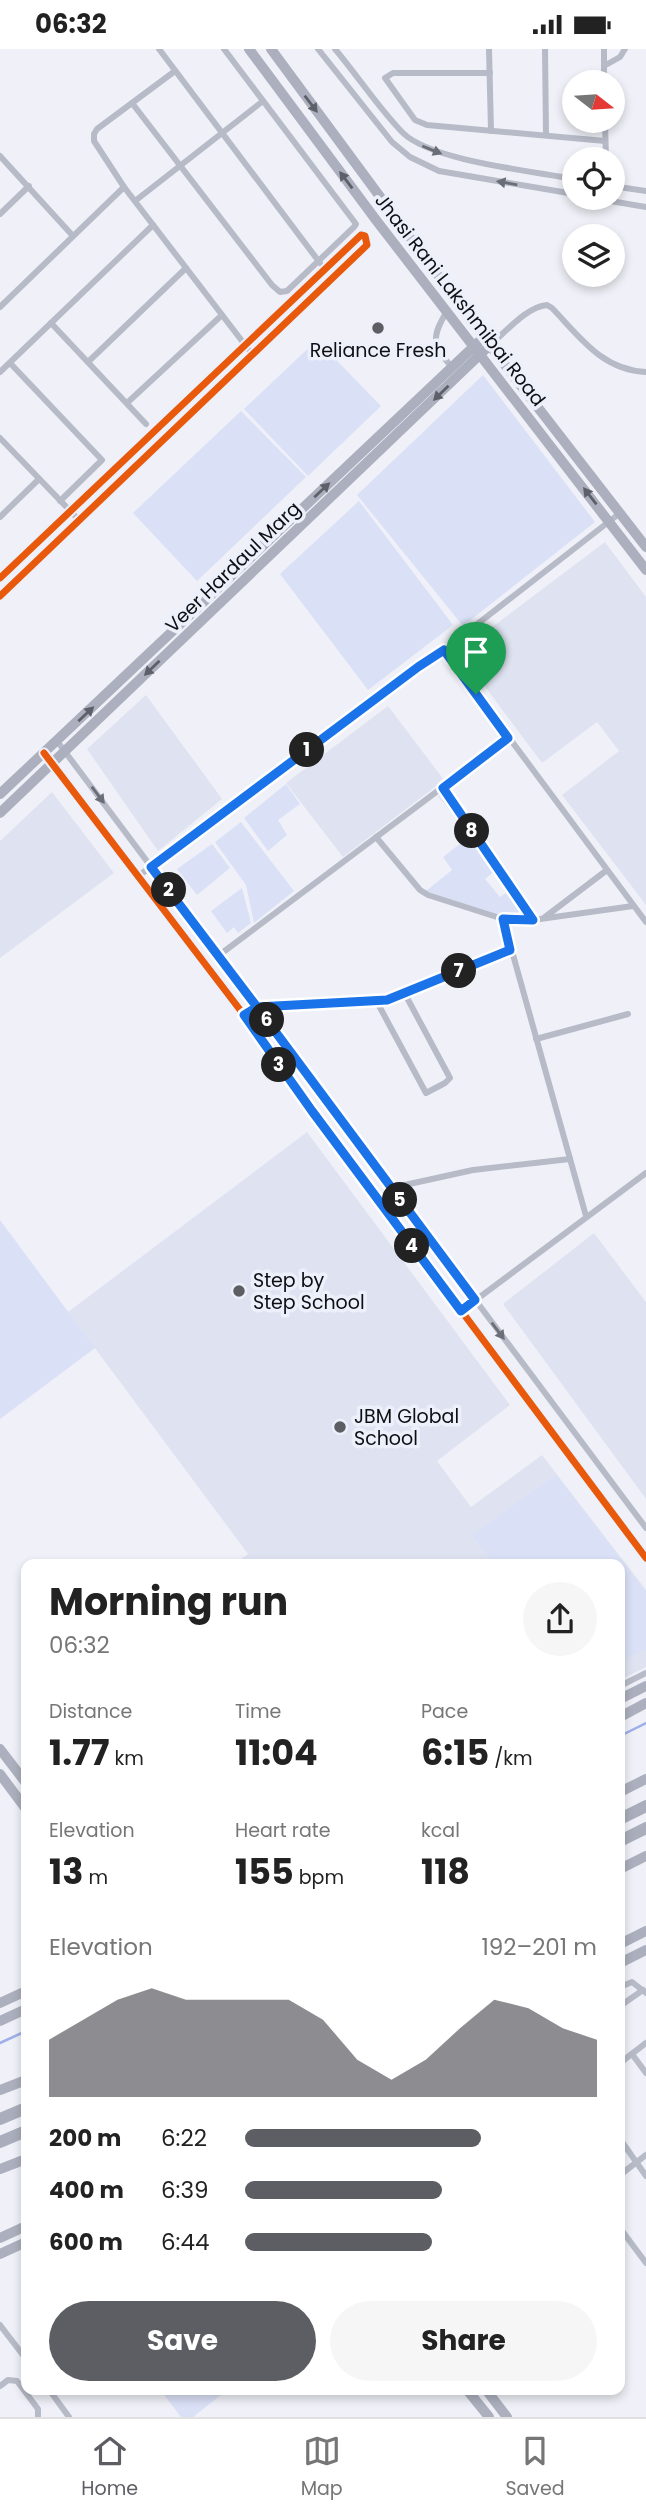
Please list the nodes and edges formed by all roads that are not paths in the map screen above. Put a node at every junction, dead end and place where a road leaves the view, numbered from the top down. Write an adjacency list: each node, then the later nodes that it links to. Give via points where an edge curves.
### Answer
1 (159, 49): 13 (street)
2 (224, 49): 15 (street)
3 (249, 49): 41 (street, Jhasi Rani Lakshmibai Road, one-way to 3)
4 (271, 49): 44 (street, Jhasi Rani Lakshmibai Road, one-way to 44)
5 (318, 49): 30 (street, one-way to 5, via 439,171 410,157 391,142)
6 (335, 49): 25 (street, one-way to 25, via 404,134 419,145 441,154)
7 (489, 49): 14 (street)
8 (545, 49): 20 (street)
9 (604, 49): 11 (street)
10 (625, 49): 11 (street)
11 (604, 66): 12 (street)
12 (604, 70)
13 (175, 71): 16 (street); 19 (street)
14 (489, 73): 17 (street); 17 (street, via 393,73 386,78 420,123)
15 (262, 101): 19 (street); 37 (street, via 355,221)
16 (132, 103): 24 (street); 27 (street, via 94,134 97,148)
17 (491, 131): 20 (street)
18 (606, 133): 21 (street)
19 (221, 134): 24 (street); 37 (street)
20 (546, 135): 21 (street)
21 (606, 141): 22 (street)
22 (606, 147)
23 (0, 156): 26 (street)
24 (180, 165): 31 (street); 37 (street, via 276,290 286,291)
25 (562, 177)
26 (29, 186): 34 (street); 36 (street)
27 (124, 187): 31 (street); 36 (street)
28 (625, 188): 29 (street)
29 (646, 191)
30 (562, 192)
31 (135, 201): 35 (street)
32 (625, 203): 33 (street)
33 (646, 207)
34 (0, 214)
35 (153, 225): 38 (street); 43 (street)
36 (73, 236): 40 (street)
37 (318, 262): 39 (street)
38 (186, 268): 42 (street); 48 (street)
39 (325, 269): 45 (street); 47 (street, via 365,236 369,243)
40 (0, 307)
41 (447, 311): 46 (street, Jhasi Rani Lakshmibai Road); 50 (street, via 435,338)
42 (222, 315): 45 (street); 53 (street)
43 (51, 323): 48 (street); 49 (street)
44 (487, 341): 46 (street, Veer Hardaul Marg); 52 (street, via 547,305 604,360); 59 (street, Jhasi Rani Lakshmibai Road)
45 (245, 345): 47 (street); 58 (street)
46 (477, 351): 50 (street, Veer Hardaul Marg); 62 (street, Jhasi Rani Lakshmibai Road, one-way to 46); 70 (street, Veer Hardaul Marg, one-way to 70)
47 (253, 354): 61 (street)
48 (88, 362): 53 (street)
49 (10, 363): 51 (street); 57 (street, via 102,460)
50 (452, 367): 69 (street, Veer Hardaul Marg, one-way to 50)
51 (0, 372)
52 (646, 372)
53 (127, 403): 54 (street)
54 (146, 423)
55 (1, 442): 56 (street)
56 (39, 479): 57 (street); 60 (street)
57 (60, 501): 58 (street)
58 (69, 511): 61 (street); 65 (street)
59 (620, 513): 62 (street); 63 (street, Jhasi Rani Lakshmibai Road)
60 (0, 517)
61 (79, 520): 66 (street)
62 (609, 521): 64 (street, Jhasi Rani Lakshmibai Road); 67 (street)
63 (646, 547)
64 (646, 570)
65 (0, 578)
66 (0, 596)
67 (444, 650): 68 (street); 77 (street)
68 (508, 738): 73 (street); 78 (street)
69 (57, 741): 70 (street); 71 (street, Veer Hardaul Marg)
70 (65, 751): 72 (street, Veer Hardaul Marg); 77 (street, one-way to 77)
71 (44, 753): 72 (street); 74 (street, Veer Hardaul Marg)
72 (52, 763): 75 (street, Veer Hardaul Marg); 79 (street)
73 (443, 788): 76 (street); 83 (street)
74 (0, 794)
75 (0, 813)
76 (376, 837): 82 (street, via 420,890); 86 (street)
77 (151, 867): 79 (street); 86 (street)
78 (607, 870): 80 (street); 81 (street)
79 (137, 877): 91 (street)
80 (633, 906): 81 (street); 84 (street)
81 (544, 918): 83 (street)
82 (503, 919): 83 (street); 85 (street)
83 (533, 920)
84 (646, 922)
85 (510, 950): 87 (street); 92 (street)
86 (218, 956): 89 (street)
87 (405, 994): 88 (street); 88 (street, via 450,1078 426,1093)
88 (377, 1002): 89 (street)
89 (257, 1007): 91 (street); 95 (street)
90 (628, 1014): 92 (street)
91 (244, 1015): 98 (street)
92 (536, 1039): 93 (street)
93 (570, 1159): 95 (street, via 473,1170); 96 (street)
94 (646, 1173): 96 (street)
95 (391, 1188): 97 (street)
96 (586, 1216): 97 (street)
97 (475, 1300): 98 (street); 99 (street, one-way to 99)
98 (461, 1311): 100 (street)
99 (646, 1528)
100 (646, 1558)
101 (646, 1673): 102 (street)
102 (625, 1684)
103 (646, 1686): 104 (street)
104 (625, 1696)
105 (646, 1703): 106 (street)
106 (625, 1714)
107 (0, 1749): 109 (street)
108 (0, 1774): 113 (street)
109 (21, 1776)
110 (646, 1779): 111 (street)
111 (625, 1790)
112 (646, 1800): 114 (highway)
113 (21, 1802)
114 (641, 1809): 115 (highway)
115 (625, 1817)
116 (646, 1828): 117 (highway)
117 (625, 1838)
118 (646, 1856): 119 (street)
119 (625, 1866)
120 (646, 1931): 121 (street)
121 (625, 1942)
122 (646, 1950): 123 (street)
123 (625, 1960)
124 (625, 1985): 125 (street, via 632,1982)
125 (644, 1991): 128 (street)
126 (21, 1993): 127 (street)
127 (0, 2003)
128 (625, 2003)
129 (21, 2011): 130 (street)
130 (0, 2021)
131 (646, 2043): 132 (street)
132 (632, 2054): 133 (street); 134 (street)
133 (625, 2059)
134 (646, 2073)
135 (21, 2082): 136 (street)
136 (0, 2090)
137 (21, 2110): 138 (highway)
138 (0, 2119)
139 (21, 2133): 140 (highway)
140 (0, 2142)
141 (625, 2146): 144 (street)
142 (646, 2155): 144 (street)
143 (21, 2161): 145 (street)
144 (636, 2163): 146 (street); 147 (street)
145 (0, 2169)
146 (625, 2171)
147 (646, 2176)
148 (21, 2228): 150 (street)
149 (625, 2235): 153 (street)
150 (0, 2238)
151 (21, 2244): 152 (street)
152 (0, 2254)
153 (646, 2263)
154 (0, 2325): 155 (street)
155 (21, 2352)
156 (0, 2386): 157 (street, via 8,2380)
157 (21, 2386)
158 (28, 2395): 162 (street)
159 (53, 2395): 163 (street)
160 (471, 2395): 164 (street)
161 (490, 2395): 165 (street)
162 (38, 2417)
163 (69, 2417)
164 (489, 2417)
165 (507, 2417)

